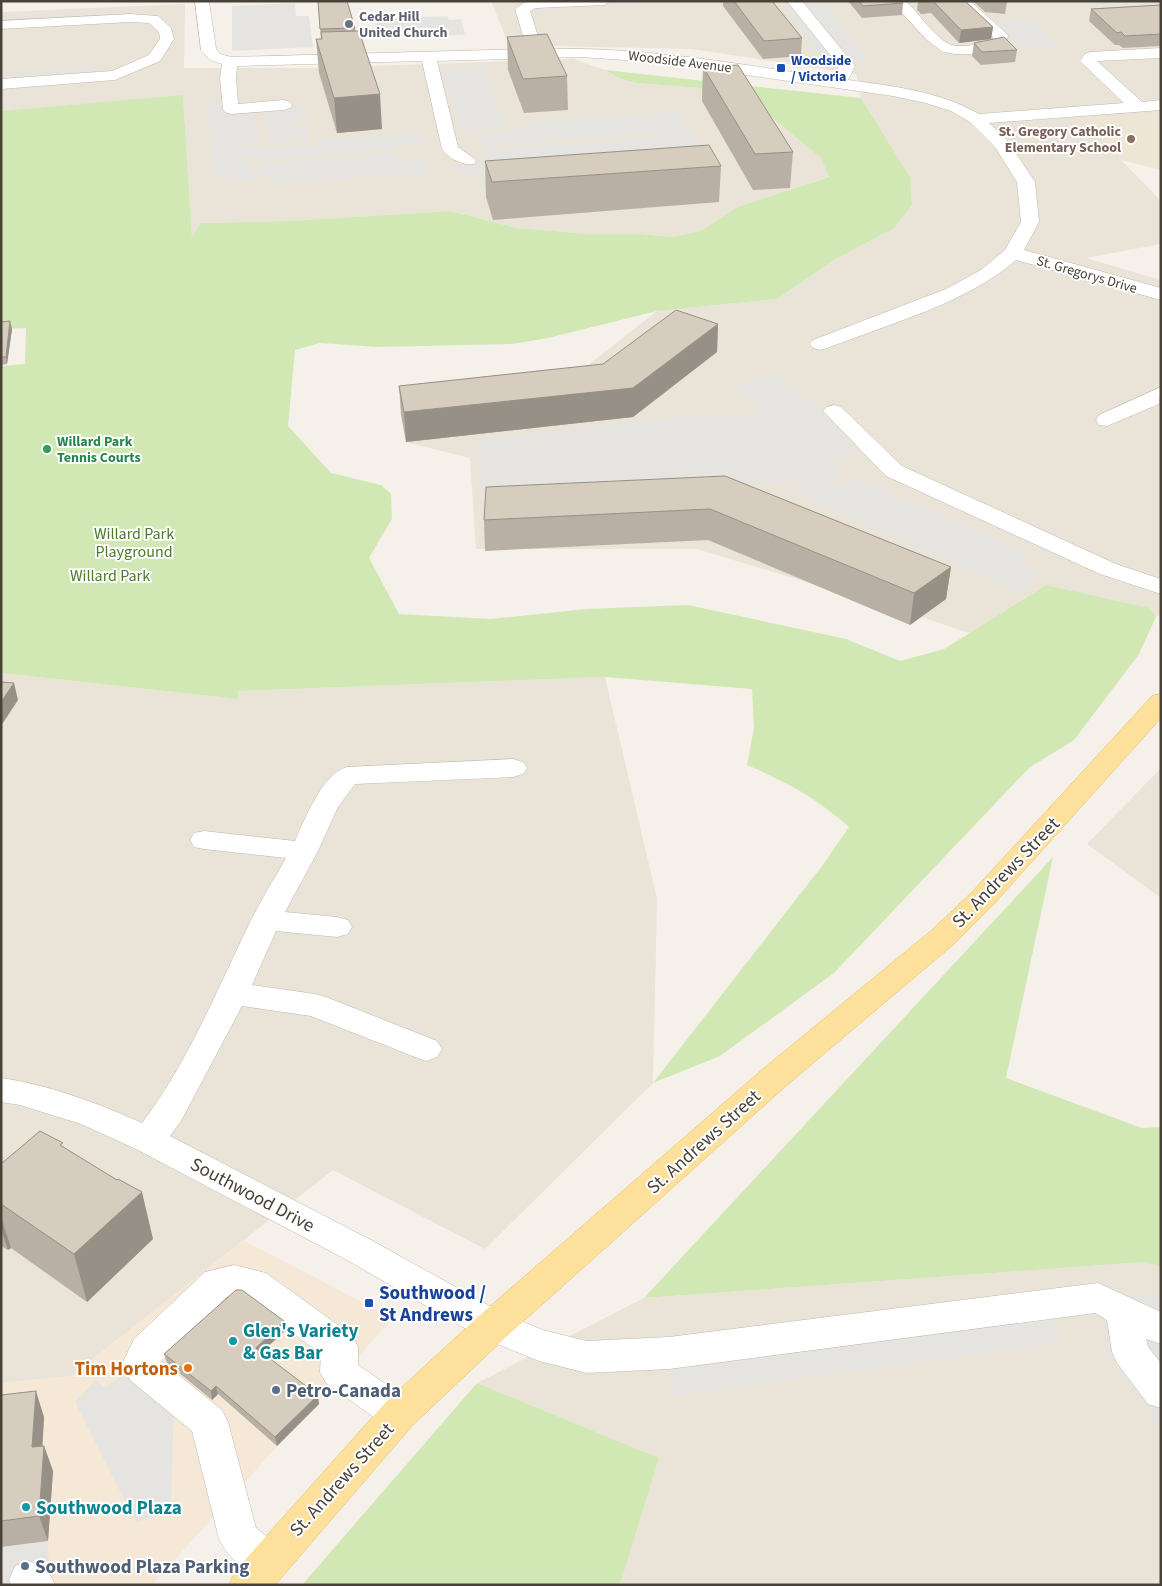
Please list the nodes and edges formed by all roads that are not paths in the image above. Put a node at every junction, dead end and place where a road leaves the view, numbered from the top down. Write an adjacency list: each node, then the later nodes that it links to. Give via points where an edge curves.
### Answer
1 (202, 1): 12 (street)
2 (604, 1): 15 (street, via 533,4 522,10)
3 (794, 1): 18 (street, via 847,66)
4 (956, 1): 6 (street)
5 (961, 1): 10 (street)
6 (947, 2)
7 (900, 3): 8 (street); 10 (street, via 942,46 987,48 1000,44 1001,36)
8 (920, 4)
9 (1, 25): 13 (street, via 153,19)
10 (991, 27): 11 (street)
11 (1008, 27)
12 (207, 37): 13 (street); 17 (street, via 209,50 215,58)
13 (179, 38): 19 (street, via 155,58 115,75)
14 (431, 51): 15 (street, Woodside Avenue); 17 (street, Woodside Avenue); 24 (street, via 450,149)
15 (536, 52): 18 (street, Woodside Avenue, via 656,57)
16 (1161, 53): 22 (street, via 1090,57 1088,61)
17 (230, 62): 20 (street, via 231,109)
18 (838, 83): 23 (street, Woodside Avenue, via 893,90 930,99 957,108)
19 (1, 84)
20 (284, 105)
21 (1161, 105): 22 (street)
22 (1138, 107): 23 (street)
23 (976, 119): 25 (street, Woodside Avenue, via 1001,144 1026,182 1030,222)
24 (468, 160)
25 (1013, 253): 27 (street, St. Gregorys Drive); 28 (street, Woodside Avenue, via 988,274 953,293)
26 (1161, 276): 27 (street)
27 (1152, 292)
28 (820, 344)
29 (1161, 393): 31 (street)
30 (834, 411): 32 (street, via 894,471 1108,569)
31 (1108, 420)
32 (1161, 587)
33 (1161, 702): 44 (main road, St. Andrews Street, via 950,930 775,1077)
34 (513, 768): 36 (street, via 347,776 325,805)
35 (204, 840): 36 (street)
36 (304, 851): 37 (street)
37 (266, 920): 38 (street); 39 (street)
38 (337, 928)
39 (233, 994): 40 (street, via 315,1005); 42 (street, via 169,1112)
40 (426, 1049)
41 (1, 1090): 42 (street, Southwood Drive, via 91,1114)
42 (148, 1140): 44 (street, Southwood Drive, via 359,1250)
43 (1124, 1311): 44 (street, Southwood Drive, via 1098,1298 669,1353 587,1356 539,1345); 45 (street, Southwood Drive); 46 (street, via 1130,1352)
44 (493, 1326): 47 (main road, St. Andrews Street)
45 (1161, 1329)
46 (1161, 1392)
47 (399, 1414): 48 (main road, St. Andrews Street); 48 (street, via 339,1372 340,1347 253,1284 234,1280 218,1283 147,1350 142,1370 210,1422 238,1539)
48 (258, 1573)

